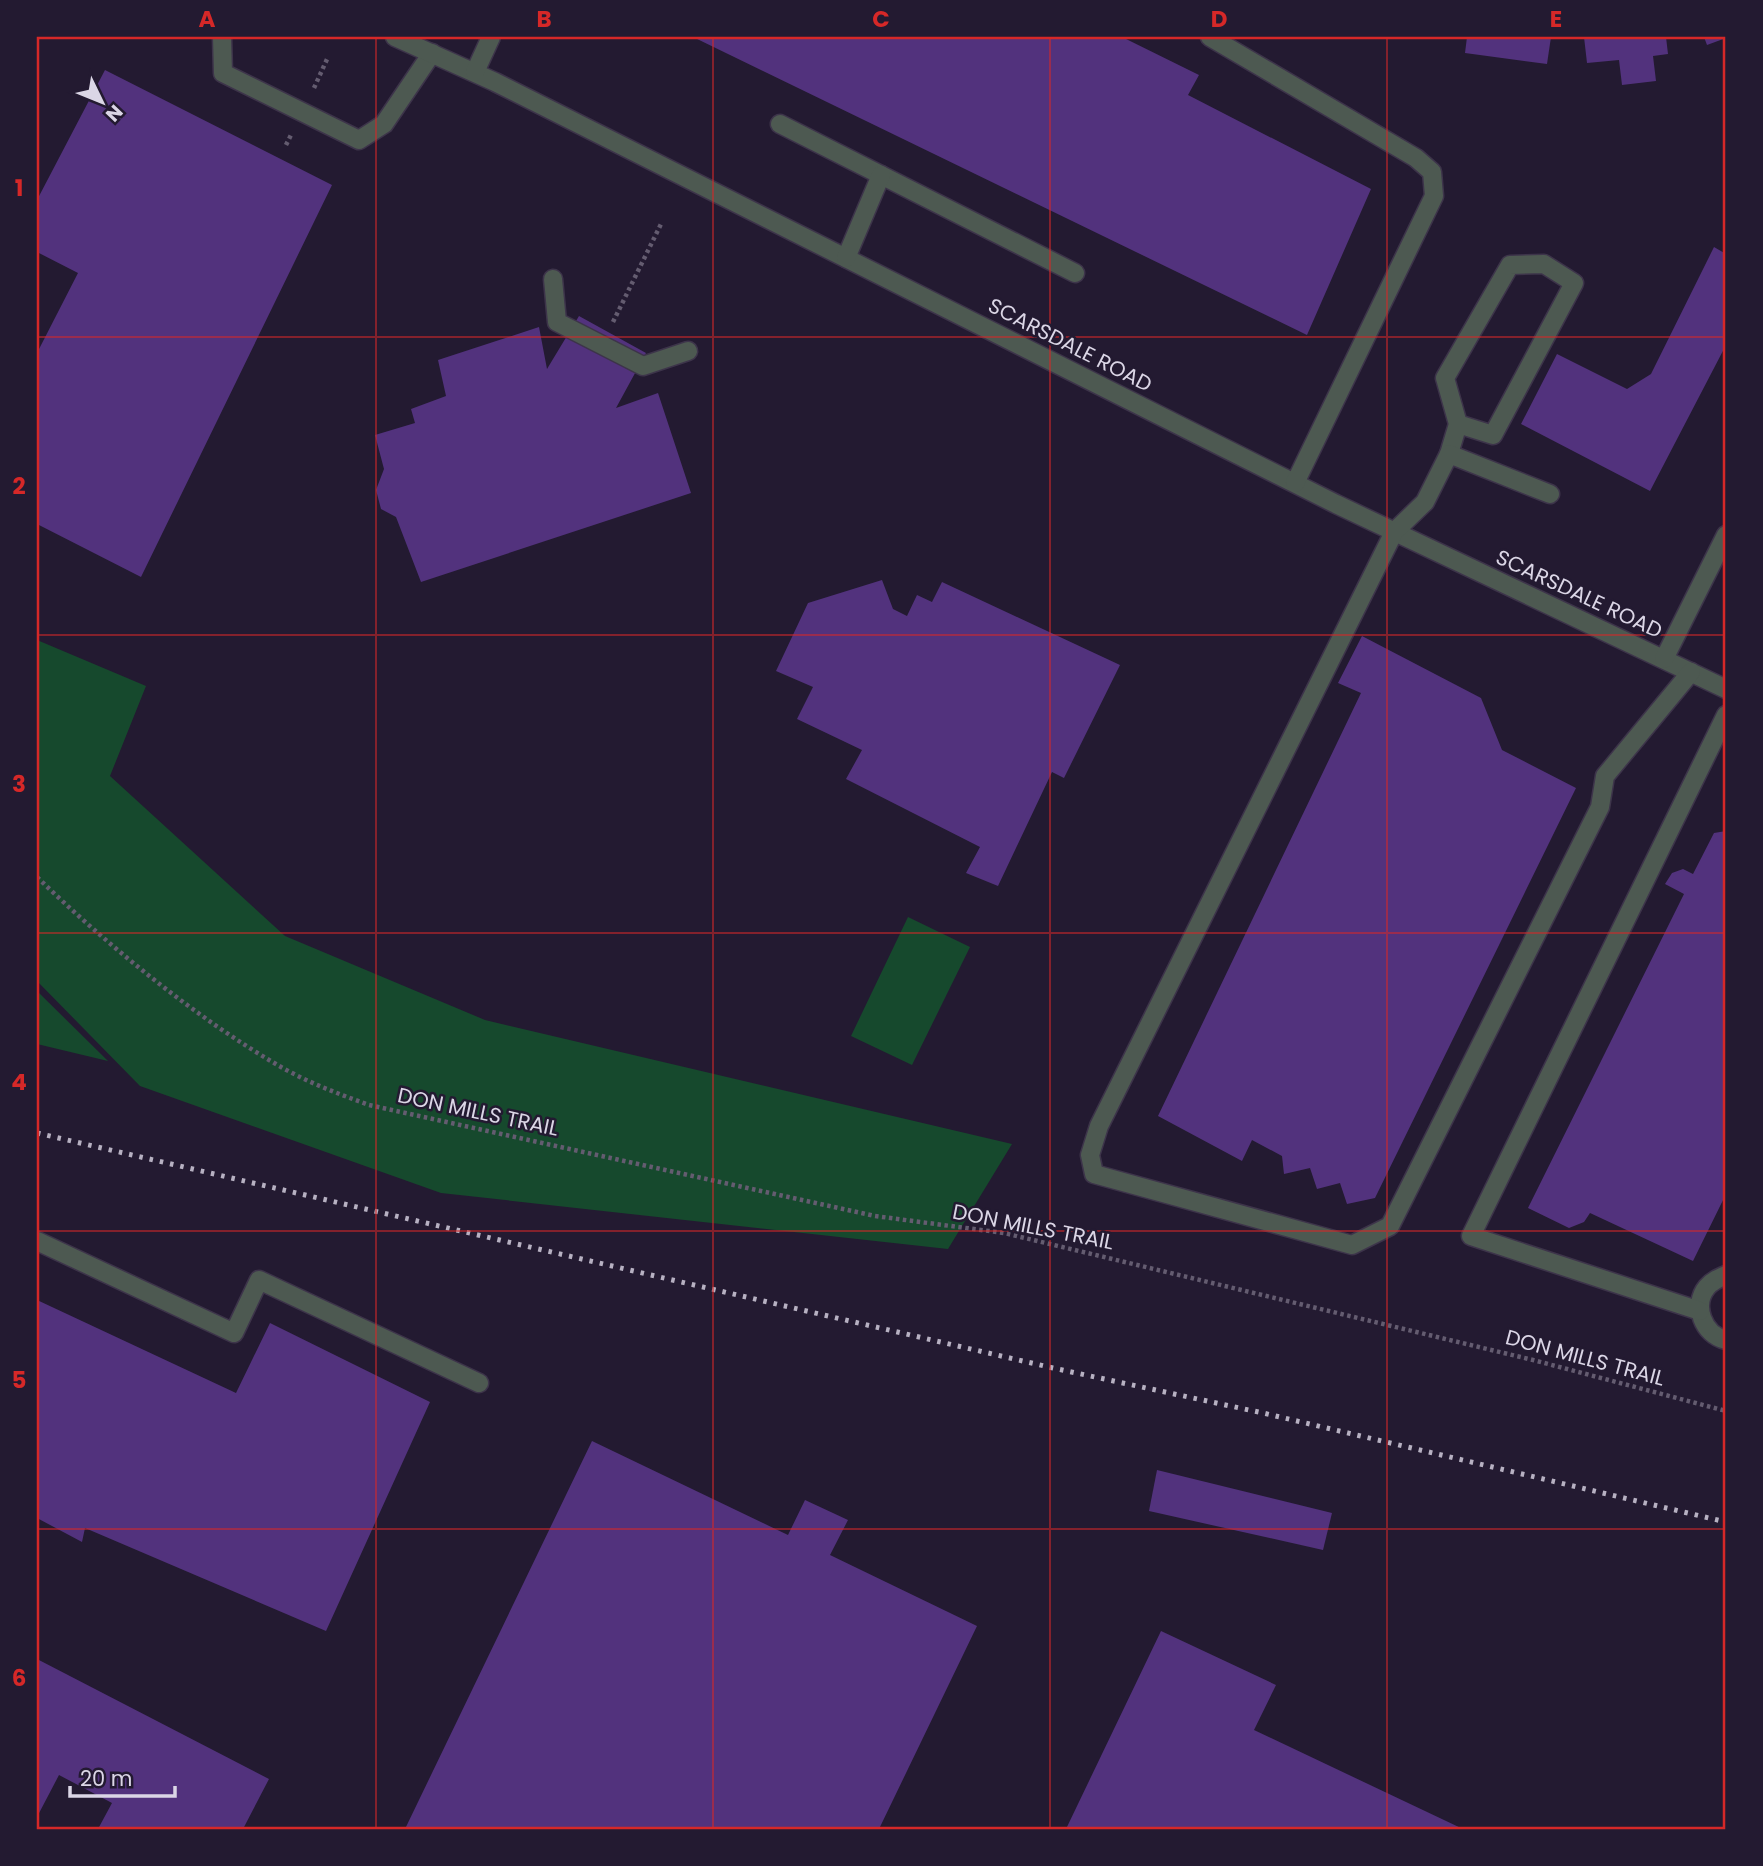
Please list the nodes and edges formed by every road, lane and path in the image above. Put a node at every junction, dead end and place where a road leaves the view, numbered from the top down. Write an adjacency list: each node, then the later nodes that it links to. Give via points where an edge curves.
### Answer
1 (222, 37): 5 (street, via 223,73 359,140 384,124)
2 (397, 37): 5 (street, SCARSDALE ROAD)
3 (491, 37): 6 (street)
4 (1209, 37): 17 (street, via 1416,158 1432,172 1434,197)
5 (432, 53): 6 (street, SCARSDALE ROAD)
6 (474, 72): 10 (street, SCARSDALE ROAD)
7 (779, 124): 8 (street)
8 (881, 176): 10 (street); 11 (street)
9 (662, 222): 13 (path)
10 (846, 258): 17 (street, SCARSDALE ROAD)
11 (1075, 273)
12 (553, 279): 14 (street, via 557,322 643,366)
13 (635, 279)
14 (688, 351)
15 (1458, 424): 15 (street, via 1445,378 1510,265 1544,264 1574,283 1493,435); 16 (street)
16 (1449, 454): 18 (street); 19 (street, via 1425,502)
17 (1295, 483): 19 (street, SCARSDALE ROAD)
18 (1550, 494)
19 (1394, 532): 21 (street, SCARSDALE ROAD); 22 (street, via 1099,1126 1090,1154 1094,1174 1352,1245 1390,1226 1600,807 1605,776)
20 (1726, 536): 21 (street)
21 (1664, 659): 22 (street, SCARSDALE ROAD)
22 (1691, 672): 23 (street, SCARSDALE ROAD)
23 (1726, 689)
24 (1726, 715): 28 (street, via 1471,1236)
25 (37, 877): 31 (path, DON MILLS TRAIL, via 112,945 209,1020 282,1068 369,1105 875,1216 1004,1233 1534,1360)
26 (37, 1241): 30 (street, via 234,1332 259,1280)
27 (1726, 1275): 28 (street, via 1707,1287)
28 (1700, 1311): 29 (street, via 1710,1332)
29 (1726, 1340)
30 (479, 1382)
31 (1726, 1411)

